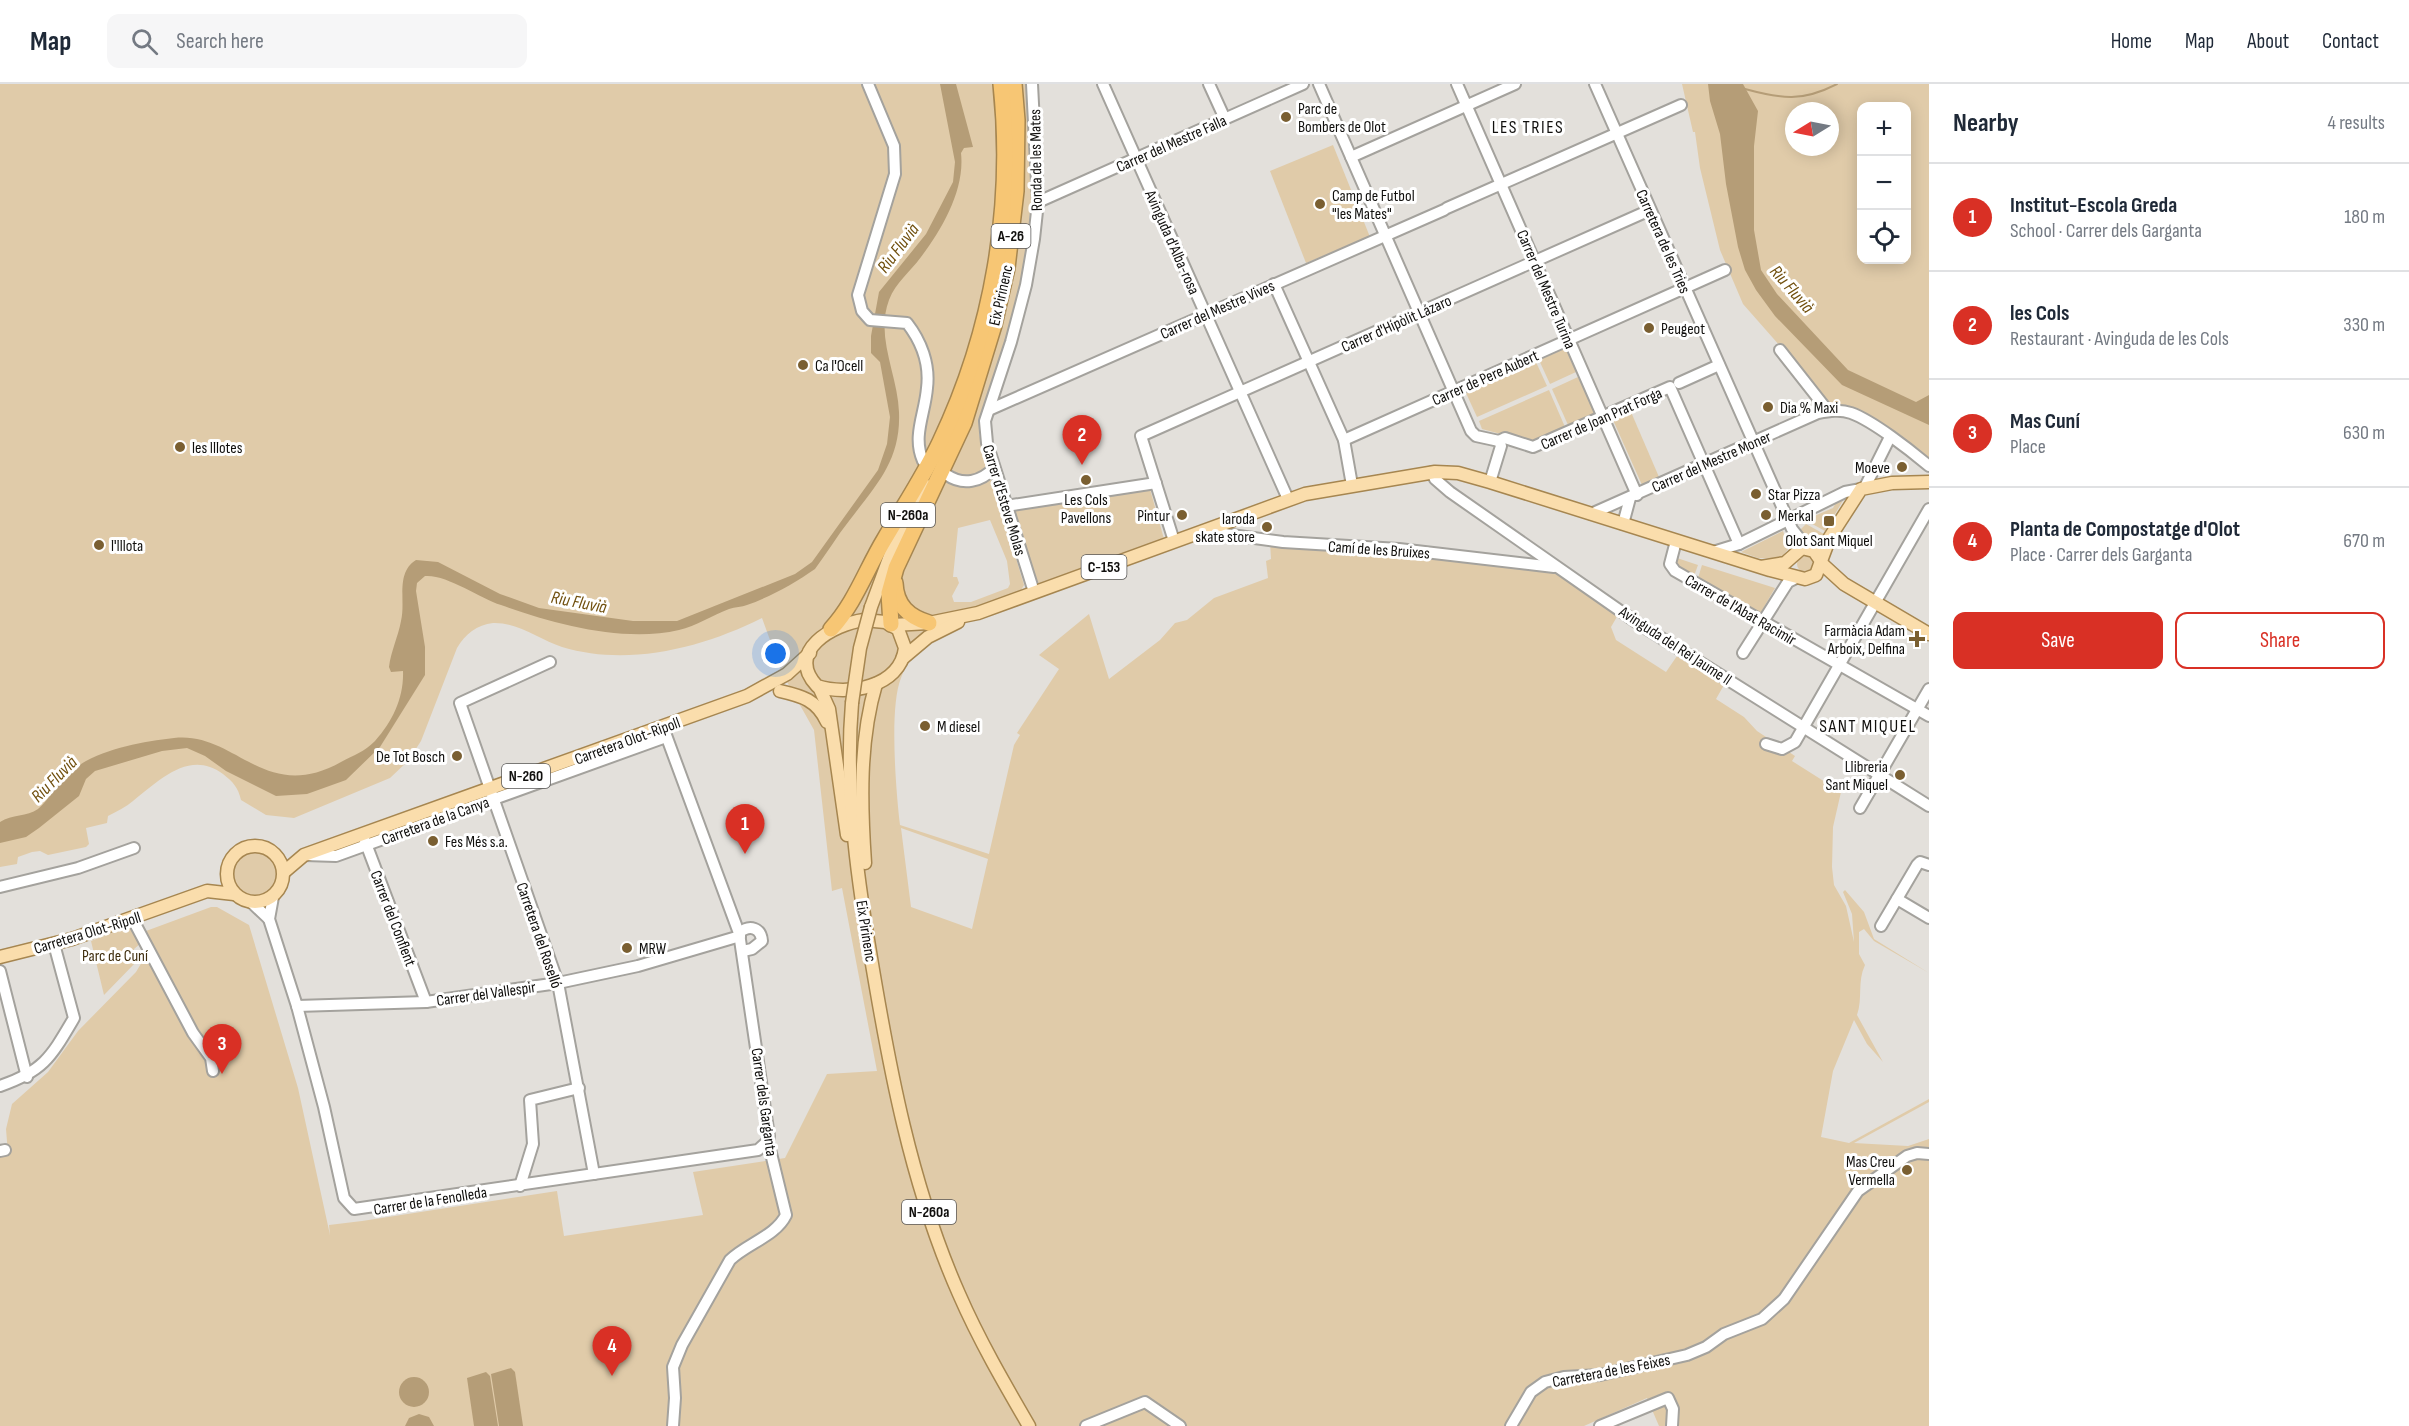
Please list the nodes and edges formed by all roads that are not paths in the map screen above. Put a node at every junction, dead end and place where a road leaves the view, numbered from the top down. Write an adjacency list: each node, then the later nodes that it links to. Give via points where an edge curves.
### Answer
1 (868, 84): 44 (street, via 894,146 895,174 858,295 861,311 870,320 907,323 920,340 928,388 918,439)
2 (1001, 84): 32 (highway, Eix Pirinenc / A-26, via 1003,212)
3 (1014, 84): 32 (highway, Eix Pirinenc / A-26, via 1017,158 1011,239 994,325)
4 (1032, 84): 19 (street, Ronda de les Mates)
5 (1103, 84): 17 (street, Avinguda d'Alba-rosa)
6 (1209, 84): 14 (street)
7 (1303, 84): 14 (street, Carrer del Mestre Falla)
8 (1319, 84): 16 (street, Carrer de Joan Prat Forga)
9 (1457, 84): 13 (street, Carrer del Mestre Turina)
10 (1515, 84): 13 (street)
11 (1595, 84): 15 (street, Carretera de les Tries)
12 (1681, 105): 15 (street, Carrer del Mestre Vives)
13 (1467, 106): 16 (street); 18 (street, Carrer del Mestre Turina)
14 (1225, 119): 17 (street, Carrer del Mestre Falla)
15 (1617, 134): 18 (street, Carrer del Mestre Vives); 20 (street, Carretera de les Tries)
16 (1351, 158): 21 (street, Carrer de Joan Prat Forga)
17 (1136, 159): 19 (street, Carrer del Mestre Falla); 27 (street, Avinguda d'Alba-rosa)
18 (1501, 184): 21 (street, Carrer del Mestre Vives); 22 (street, Carrer del Mestre Turina)
19 (1038, 202): 36 (street, Ronda de les Mates, via 1026,285)
20 (1650, 210): 22 (street, Carrer d'Hipòlit Lázaro); 25 (street, Carretera de les Tries)
21 (1385, 236): 24 (street, Carrer del Mestre Vives); 26 (street, Carrer de Joan Prat Forga)
22 (1535, 261): 26 (street, Carrer d'Hipòlit Lázaro); 28 (street, Carrer del Mestre Turina)
23 (1725, 270): 25 (street, Carrer de Pere Aubert)
24 (1274, 284): 27 (street, Carrer del Mestre Vives); 30 (street)
25 (1685, 288): 28 (street, Carrer de Pere Aubert); 31 (street, Carretera de les Tries)
26 (1419, 312): 30 (street, Carrer d'Hipòlit Lázaro); 34 (street, Carrer de Joan Prat Forga)
27 (1206, 314): 35 (street, Avinguda d'Alba-rosa); 36 (street, Carrer del Mestre Vives)
28 (1569, 339): 34 (street, Carrer de Pere Aubert); 38 (street, Carrer del Mestre Turina)
29 (1780, 350): 37 (street)
30 (1308, 361): 35 (street, Carrer d'Hipòlit Lázaro); 41 (street)
31 (1719, 365): 33 (street, Carrer de Joan Prat Forga); 43 (street, Carretera de les Tries)
32 (972, 380): 39 (main road, Eix Pirinenc / A-26); 73 (highway, via 964,423); 84 (highway, N-260, via 853,601)
33 (1674, 385): 38 (street, Carrer de Joan Prat Forga); 45 (street)
34 (1454, 391): 41 (street, Carrer de Pere Aubert); 42 (street, Carrer de Joan Prat Forga, via 1471,431)
35 (1240, 392): 52 (street, Carrer d'Hipòlit Lázaro, via 1141,436); 56 (street, Avinguda d'Alba-rosa)
36 (991, 409): 47 (street, Carrer d'Esteve Molas, via 985,421)
37 (1828, 411): 40 (street, via 1852,413); 43 (street, Carrer del Mestre Moner)
38 (1603, 416): 42 (street, Carrer de Joan Prat Forga, via 1533,447 1505,438); 55 (street, Carrer del Mestre Turina)
39 (954, 427): 117 (main road, Eix Pirinenc / N-260a, bridge, via 894,545 871,607 859,657 852,703 850,781)
40 (1890, 437): 46 (street); 54 (street)
41 (1344, 440): 53 (street)
42 (1498, 441): 50 (street, via 1500,452)
43 (1753, 443): 45 (street, Carrer del Mestre Moner); 61 (street, Carretera de les Tries)
44 (923, 461)
45 (1704, 464): 55 (street, Carrer del Mestre Moner); 66 (street)
46 (1929, 466)
47 (994, 468): 49 (street, via 986,477 971,482); 57 (street, Carrer d'Esteve Molas)
48 (1432, 472): 50 (main road, C-153, via 1458,473); 53 (main road, C-153); 71 (street, Avinguda del Rei Jaume II, via 1450,492)
49 (947, 476)
50 (1490, 482): 59 (main road, C-153)
51 (1929, 482): 54 (main road)
52 (1156, 483): 57 (street); 64 (street)
53 (1352, 484): 56 (main road, C-153)
54 (1863, 488): 61 (street, via 1837,496); 63 (main road)
55 (1634, 496): 59 (street, Carrer del Mestre Moner); 60 (street, Carrer del Mestre Moner)
56 (1288, 499): 62 (main road, C-153)
57 (1006, 506): 78 (street, Carrer d'Esteve Molas)
58 (1929, 509): 79 (street)
59 (1591, 514): 60 (main road, C-153)
60 (1623, 524): 65 (main road, C-153)
61 (1790, 525): 66 (street); 67 (street, Carretera de les Tries); 69 (street, Carretera de les Tries)
62 (1203, 531): 64 (main road, C-153); 71 (street, Camí de les Bruixes)
63 (1830, 537): 67 (main road, via 1822,545); 70 (main road)
64 (1174, 541): 78 (main road, C-153)
65 (1676, 541): 68 (main road, C-153); 81 (street, Carrer de l'Abat Racimir, via 1671,568)
66 (1739, 544): 68 (street)
67 (1809, 548): 69 (main road); 70 (main road)
68 (1713, 552): 72 (main road, C-153)
69 (1792, 556): 72 (main road, via 1781,564); 75 (main road, via 1791,567)
70 (1821, 562): 75 (main road, via 1819,572); 76 (main road)
71 (1556, 567): 98 (street, Avinguda del Rei Jaume II, via 1639,624)
72 (1761, 567): 74 (main road, C-153)
73 (896, 568): 82 (highway, via 896,595 903,608); 83 (highway, via 889,593)
74 (1780, 573): 75 (main road, C-153); 77 (street, via 1784,579)
75 (1802, 578): 76 (main road); 77 (street, via 1790,580)
76 (1844, 584): 79 (main road)
77 (1781, 591): 81 (street)
78 (1034, 592): 80 (main road, C-153)
79 (1875, 603): 85 (main road); 90 (street)
80 (978, 613): 82 (main road, C-153); 88 (main road, C-153, via 928,637)
81 (1763, 622): 87 (street); 90 (street, Carrer de l'Abat Racimir)
82 (929, 623): 83 (main road, C-153)
83 (892, 624): 84 (main road, via 864,620); 88 (main road, via 904,640)
84 (831, 629): 86 (main road, N-260)
85 (1929, 634)
86 (810, 653): 92 (main road, via 807,673); 95 (main road, Carretera Olot-Ripoll / N-260, via 787,674)
87 (1743, 653)
88 (902, 658): 91 (main road, N-260)
89 (550, 662): 103 (street, Carretera del Roselló, via 460,703)
90 (1839, 664): 96 (street, Carrer de l'Abat Racimir); 98 (street)
91 (876, 684): 92 (main road, N-260, via 847,691); 129 (main road, N-260a, via 865,743 863,802)
92 (818, 687): 94 (main road, Carretera Olot-Ripoll / N-260); 100 (main road, N-260a, via 829,709)
93 (1929, 689): 96 (street)
94 (780, 691): 95 (main road, Carretera Olot-Ripoll / N-260); 100 (main road, N-260a, via 805,696 820,708)
95 (747, 696): 99 (main road, Carretera Olot-Ripoll / N-260)
96 (1917, 709): 97 (street, Carrer de l'Abat Racimir); 102 (street)
97 (1929, 716)
98 (1803, 726): 101 (street, via 1787,749); 102 (street, Avinguda del Rei Jaume II)
99 (665, 732): 103 (main road, Carretera Olot-Ripoll / N-260); 124 (street, Carrer dels Garganta)
100 (833, 734): 117 (main road, N-260a, via 846,829)
101 (1766, 744)
102 (1880, 775): 104 (street, Avinguda del Rei Jaume II); 105 (street)
103 (491, 794): 106 (main road, Carretera Olot-Ripoll / N-260); 130 (street, Carretera del Roselló)
104 (1929, 806)
105 (1860, 808)
106 (365, 840): 109 (main road, Carretera Olot-Ripoll / N-260); 131 (street, Carrer del Conflent)
107 (134, 848): 113 (street, via 78,868)
108 (276, 855): 109 (main road, Carretera Olot-Ripoll / N-260); 111 (main road, N-260, via 261,846 247,847 232,857); 112 (main road)
109 (304, 855): 112 (main road, Carretera Olot-Ripoll / N-260)
110 (1929, 865): 118 (street, via 1917,865)
111 (227, 870): 114 (main road, Carretera Olot-Ripoll / N-260); 115 (main road)
112 (284, 872): 116 (main road, N-260)
113 (0, 887)
114 (207, 891): 115 (main road, Carretera Olot-Ripoll / N-260); 120 (main road, Carretera Olot-Ripoll / N-260)
115 (234, 894): 119 (main road, N-260)
116 (273, 897): 119 (main road); 122 (street)
117 (861, 897): 129 (main road, Eix Pirinenc / N-260a)
118 (1897, 899): 121 (street); 123 (street)
119 (252, 903): 122 (street)
120 (132, 918): 125 (main road, Carretera Olot-Ripoll / N-260); 133 (street, via 193,1033 211,1058)
121 (1929, 918)
122 (269, 919): 132 (street, Carrer de la Fenolleda)
123 (1881, 926)
124 (740, 934): 126 (street, Carrer dels Garganta); 126 (street, via 750,928 762,934 759,946); 130 (street, Carrer del Vallespir, via 638,966)
125 (54, 944): 127 (main road, Carretera Olot-Ripoll / N-260); 134 (street, via 74,1018 53,1053)
126 (743, 951): 137 (street, Carrer dels Garganta)
127 (0, 957)
128 (0, 971): 134 (street)
129 (874, 981): 143 (main road, Eix Pirinenc / N-260a, via 901,1114 935,1233 977,1332)
130 (558, 983): 131 (street, Carrer del Vallespir); 136 (street, Carretera del Roselló)
131 (426, 1002): 132 (street, Carrer del Vallespir)
132 (297, 1006): 140 (street, Carrer de la Fenolleda, via 348,1205 362,1210)
133 (213, 1071)
134 (27, 1077): 135 (street)
135 (0, 1086)
136 (579, 1088): 139 (street, Carretera del Roselló); 140 (street, via 530,1100 532,1144)
137 (768, 1141): 139 (street, Carrer de la Fenolleda, via 758,1150); 142 (street, Carrer dels Garganta, via 786,1215 775,1230 741,1248 730,1260 682,1345 673,1367)
138 (1929, 1154): 141 (street, Carretera de les Feixes, via 1907,1156 1858,1191 1784,1299 1762,1319 1724,1334 1688,1355 1600,1375 1545,1382 1531,1392)
139 (594, 1174): 140 (street, Carrer de la Fenolleda)
140 (520, 1186)
141 (1514, 1424)
142 (673, 1426)
143 (1029, 1426)
144 (1086, 1426): 145 (street, via 1145,1402)
145 (1179, 1426)
146 (1600, 1426): 147 (street, via 1668,1398)
147 (1672, 1426)

